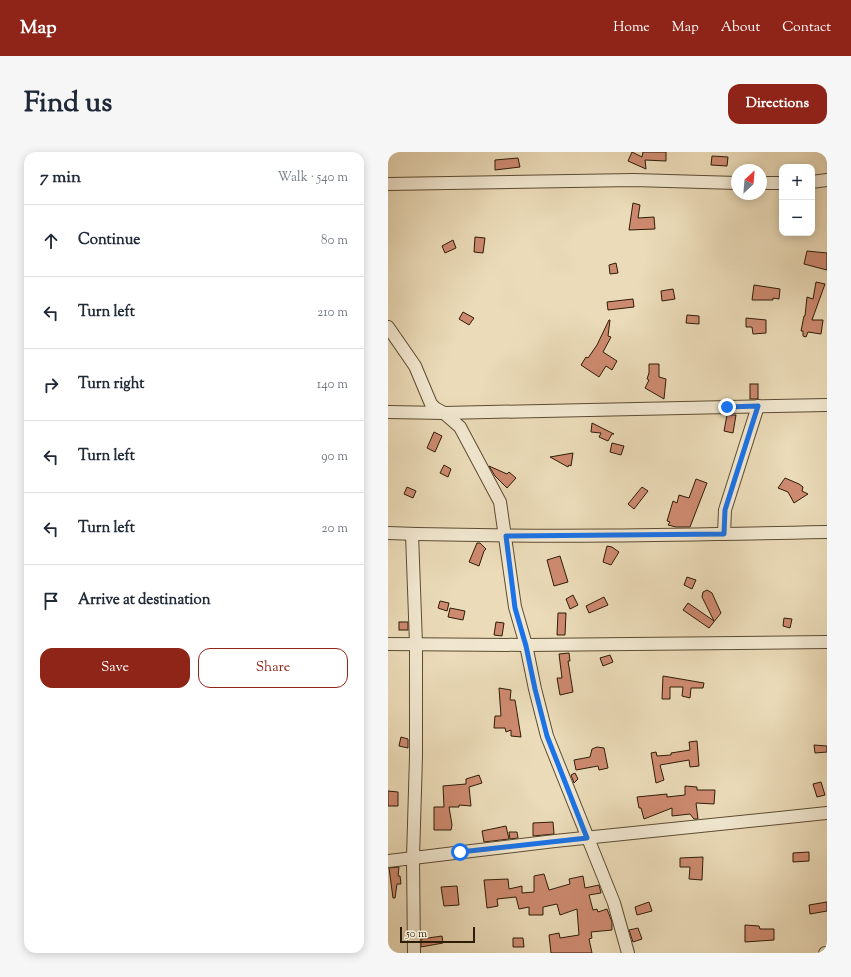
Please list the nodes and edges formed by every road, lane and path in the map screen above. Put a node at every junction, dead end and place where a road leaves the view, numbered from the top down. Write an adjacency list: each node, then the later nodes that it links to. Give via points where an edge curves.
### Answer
1 (827, 180): 2 (street)
2 (815, 182)
3 (731, 183): 6 (street, via 634,180)
4 (767, 183): 5 (street)
5 (779, 183)
6 (388, 184)
7 (388, 327): 11 (street, via 416,366 431,404)
8 (827, 405): 9 (street)
9 (758, 406): 11 (street); 15 (street, via 725,510)
10 (388, 412): 11 (street)
11 (444, 413): 16 (street, via 460,427 500,502)
12 (827, 532): 15 (street)
13 (388, 533): 14 (street)
14 (412, 534): 16 (street); 19 (street)
15 (724, 534): 16 (street)
16 (506, 536): 20 (street, via 515,608)
17 (827, 642): 20 (street)
18 (388, 644): 19 (street)
19 (416, 644): 20 (street); 23 (street)
20 (526, 646): 22 (street, via 547,736)
21 (827, 813): 22 (street)
22 (587, 838): 23 (street); 26 (street, via 614,903)
23 (413, 858): 24 (street); 25 (street)
24 (388, 861)
25 (414, 953)
26 (628, 953)

